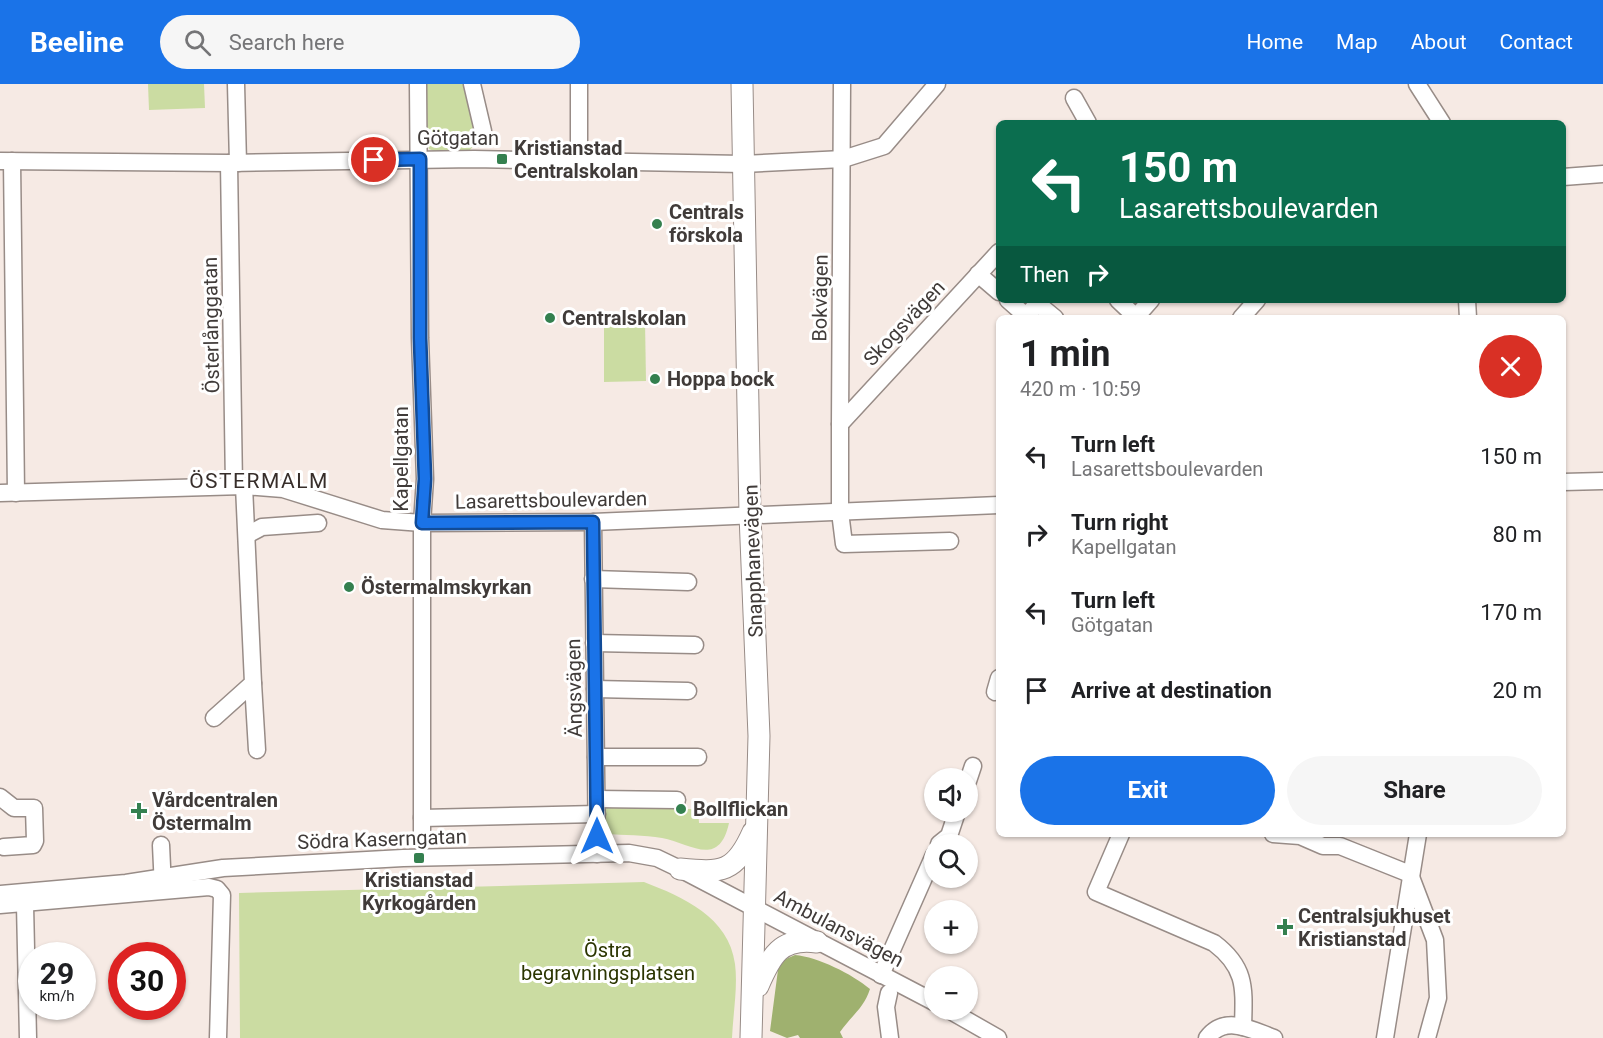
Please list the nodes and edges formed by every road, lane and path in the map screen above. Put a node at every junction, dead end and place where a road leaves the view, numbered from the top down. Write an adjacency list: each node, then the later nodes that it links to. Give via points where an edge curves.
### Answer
1 (236, 84): 17 (street, Österlånggatan)
2 (418, 84): 13 (street, Kapellgatan)
3 (472, 84): 12 (street)
4 (579, 84): 15 (street)
5 (742, 84): 18 (main road, Snapphanevägen)
6 (842, 84): 14 (street, Bokvägen)
7 (937, 84): 14 (street, Götgatan, via 884,146)
8 (1417, 84): 11 (street)
9 (1074, 98): 10 (street)
10 (1086, 120)
11 (1440, 120)
12 (483, 131)
13 (420, 159): 15 (street, Götgatan); 17 (street, Götgatan); 44 (street, Kapellgatan, via 425,479)
14 (843, 159): 18 (street, Götgatan); 34 (street, Bokvägen)
15 (579, 160): 18 (street, Götgatan)
16 (6, 161): 17 (street, Götgatan); 38 (street)
17 (234, 163): 37 (street, Österlånggatan)
18 (743, 164): 41 (main road, Snapphanevägen)
19 (1603, 174): 20 (street)
20 (1566, 177)
21 (996, 255): 22 (street, Skogsvägen)
22 (978, 274): 23 (street); 34 (street, Skogsvägen)
23 (996, 289)
24 (1011, 303): 29 (street)
25 (1039, 303): 30 (street)
26 (1041, 303): 31 (street)
27 (1122, 303): 32 (street)
28 (1254, 303): 33 (street)
29 (1025, 315)
30 (1027, 315)
31 (1052, 315)
32 (1138, 315)
33 (1243, 315)
34 (840, 424): 40 (street, Bokvägen)
35 (1603, 481): 36 (street)
36 (1566, 482)
37 (239, 486): 38 (street, Lasarettsboulevarden); 44 (street, Lasarettsboulevarden, via 283,489 382,520); 45 (street, Österlånggatan)
38 (8, 493)
39 (996, 505): 40 (street, Lasarettsboulevarden)
40 (840, 512): 41 (street, Lasarettsboulevarden); 46 (street, Bokvägen, via 844,544)
41 (750, 515): 42 (street, Lasarettsboulevarden); 61 (main road, Snapphanevägen, via 759,736)
42 (593, 522): 44 (street, Lasarettsboulevarden); 47 (street, Ängsvägen)
43 (318, 523): 45 (street, via 262,527)
44 (422, 523): 60 (street, Kapellgatan, via 422,826)
45 (247, 535): 51 (street, Österlånggatan)
46 (950, 541)
47 (594, 579): 48 (street); 49 (street, Ängsvägen)
48 (688, 582)
49 (594, 643): 50 (street); 52 (street, Ängsvägen)
50 (695, 645)
51 (253, 683): 54 (street); 55 (street, Österlånggatan)
52 (595, 689): 53 (street); 56 (street, Ängsvägen)
53 (688, 691)
54 (214, 718)
55 (257, 750)
56 (596, 757): 57 (street); 60 (street, Ängsvägen)
57 (698, 757)
58 (0, 797): 66 (street, via 14,808 34,808 33,845)
59 (677, 800): 60 (street)
60 (597, 807): 67 (street, Ängsvägen)
61 (757, 824): 68 (main road, via 746,850 731,866 718,872); 75 (main road, Snapphanevägen)
62 (1120, 837): 82 (street, via 1096,892 1214,943 1234,960 1244,986)
63 (1302, 837): 69 (street, via 1323,846 1340,846)
64 (1417, 837): 69 (street)
65 (161, 845): 71 (street)
66 (4, 847)
67 (597, 854): 68 (street, Södra Kaserngatan, via 628,853 657,858); 71 (street, Södra Kaserngatan, via 403,858 223,868)
68 (680, 869): 75 (street, Södra Kaserngatan)
69 (1410, 874): 90 (street); 91 (street, via 1436,940 1438,998)
70 (924, 878): 77 (street)
71 (162, 885): 72 (street, Södra Kaserngatan); 74 (street, Södra Kaserngatan); 84 (street, Södra Kaserngatan, via 209,886 222,895)
72 (0, 894)
73 (0, 905): 74 (street, Södra Kaserngatan)
74 (25, 905): 83 (street)
75 (755, 907): 76 (street, Ambulansvägen); 79 (main road, Snapphanevägen)
76 (817, 942): 77 (street, Ambulansvägen); 79 (main road, via 795,942 780,949 770,958)
77 (881, 975): 80 (street, Ambulansvägen)
78 (889, 993): 86 (street, via 886,1007)
79 (754, 995): 85 (main road, Snapphanevägen)
80 (924, 997)
81 (966, 1020): 87 (street)
82 (1243, 1027): 88 (street, via 1224,1025); 89 (street)
83 (28, 1038)
84 (218, 1038)
85 (751, 1038)
86 (890, 1038)
87 (998, 1038)
88 (1207, 1038)
89 (1274, 1038)
90 (1385, 1038)
91 (1427, 1038)

